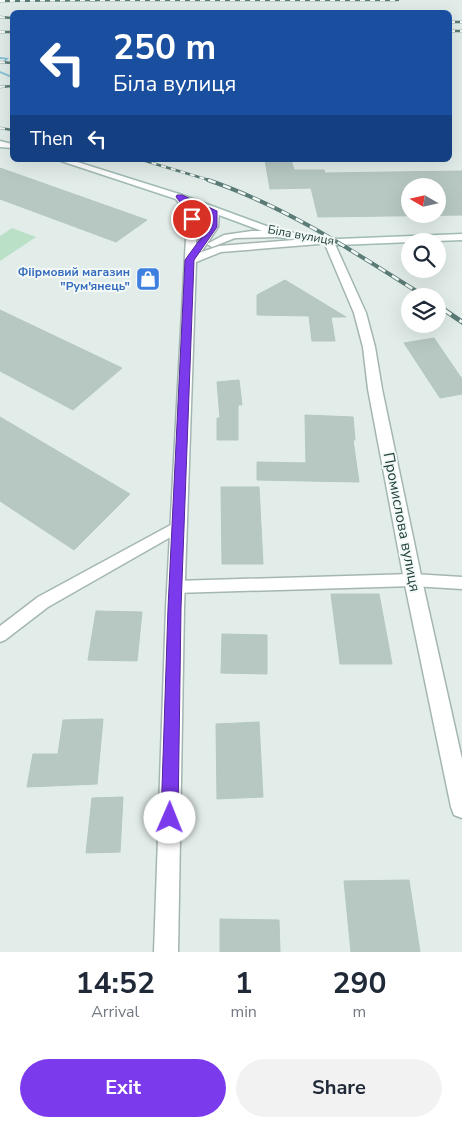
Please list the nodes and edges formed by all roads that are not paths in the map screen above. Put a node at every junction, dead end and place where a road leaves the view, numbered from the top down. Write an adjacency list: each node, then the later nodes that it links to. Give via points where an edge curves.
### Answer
1 (68, 162): 2 (street, Біла вулиця)
2 (179, 197): 3 (street, Біла вулиця); 7 (street, via 189,208 192,219)
3 (214, 211): 4 (street, Біла вулиця); 7 (street, via 213,227)
4 (278, 234): 6 (street, Біла вулиця); 7 (street, via 237,235 217,241)
5 (462, 237): 6 (street, Біла вулиця)
6 (324, 241): 7 (street, via 220,249); 9 (street, Промислова вулиця, via 360,313 369,347)
7 (190, 260): 8 (street)
8 (178, 526): 11 (street); 12 (lane, via 43,602)
9 (413, 580): 10 (lane); 11 (lane); 13 (street, Промислова вулиця)
10 (462, 583)
11 (176, 587): 14 (street)
12 (0, 634)
13 (462, 807)
14 (166, 952)

